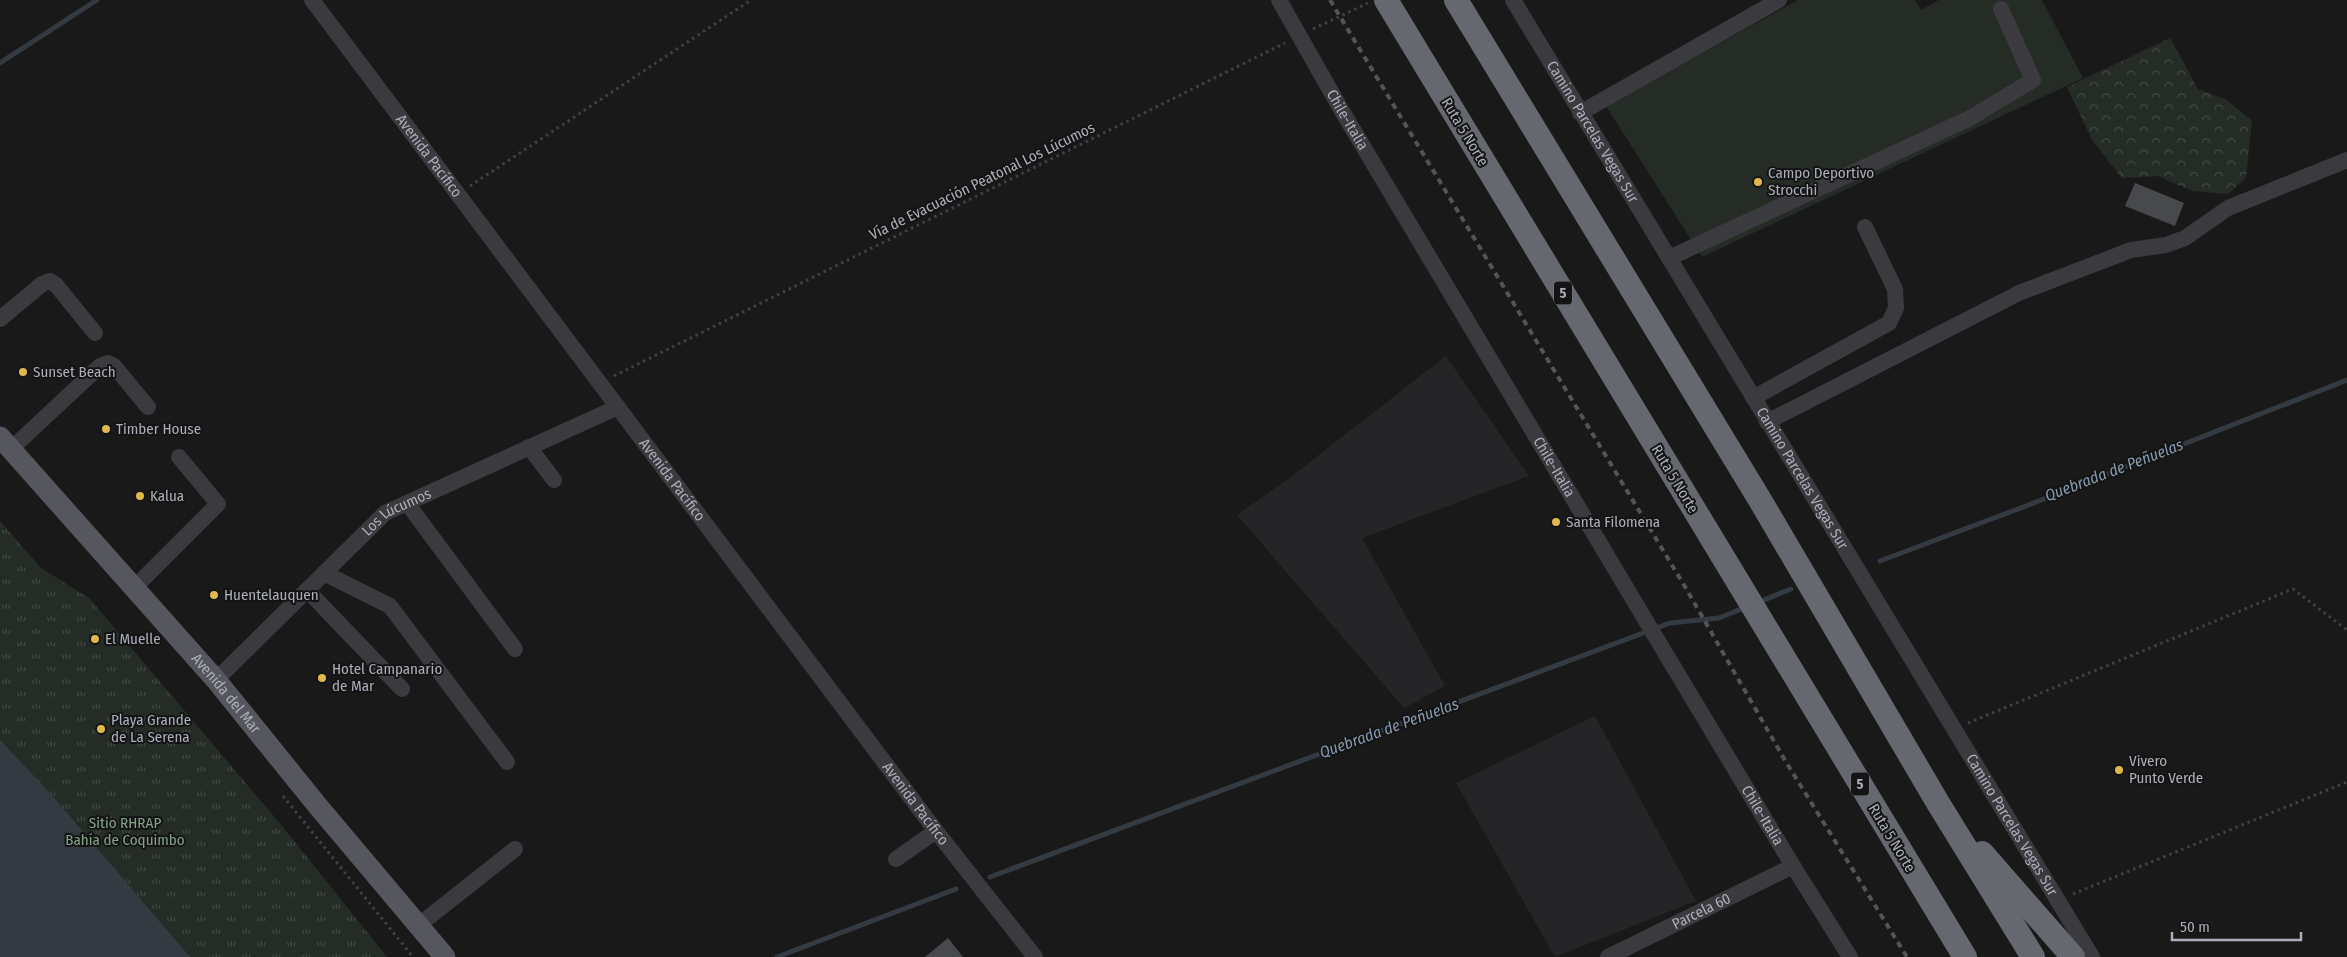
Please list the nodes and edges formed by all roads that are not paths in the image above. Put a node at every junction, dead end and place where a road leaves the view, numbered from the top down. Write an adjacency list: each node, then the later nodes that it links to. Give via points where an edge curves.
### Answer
1 (312, 0): 16 (street, Avenida Pacífico)
2 (1279, 0): 34 (street, Chile-Italia)
3 (1386, 0): 40 (highway, Ruta 5 Norte / 5)
4 (1456, 0): 30 (highway, via 1760,500)
5 (1513, 0): 8 (street, Camino Parcelas Vegas Sur)
6 (1779, 0): 8 (street)
7 (2001, 9): 11 (street, via 2033,80 1970,118)
8 (1580, 113): 11 (street, Camino Parcelas Vegas Sur)
9 (2347, 160): 17 (street, via 2228,208 2185,238 2131,250 2019,293)
10 (1866, 227): 14 (street, via 1895,290 1896,308 1889,323)
11 (1669, 258): 14 (street, Camino Parcelas Vegas Sur)
12 (0, 319): 13 (street, via 50,281)
13 (95, 333)
14 (1753, 398): 17 (street, Camino Parcelas Vegas Sur)
15 (148, 407): 18 (street, via 108,363 100,366)
16 (618, 407): 19 (street, Los Lúcumos); 31 (street, Avenida Pacífico)
17 (1767, 422): 43 (street, Camino Parcelas Vegas Sur)
18 (6, 443): 24 (main road, Avenida del Mar)
19 (529, 447): 21 (street); 22 (street, Los Lúcumos)
20 (179, 458): 24 (street, via 218,504)
21 (554, 480)
22 (408, 502): 23 (street, Los Lúcumos, via 392,508 377,520); 26 (street)
23 (324, 574): 25 (street, Los Lúcumos); 29 (street, via 390,606)
24 (135, 587): 27 (main road, Avenida del Mar)
25 (307, 590): 27 (street, Los Lúcumos); 28 (street)
26 (516, 649)
27 (216, 680): 35 (main road, Avenida del Mar)
28 (402, 689)
29 (507, 762)
30 (1938, 803): 41 (highway); 42 (highway)
31 (936, 831): 33 (street); 37 (street, Avenida Pacífico)
32 (515, 849): 35 (street)
33 (896, 859)
34 (1793, 866): 38 (street, Parcela 60); 39 (street, Chile-Italia)
35 (420, 925): 36 (main road, Avenida del Mar)
36 (445, 957)
37 (1035, 957)
38 (1608, 957)
39 (1850, 957)
40 (1965, 957)
41 (2033, 957)
42 (2073, 957)
43 (2092, 957)

